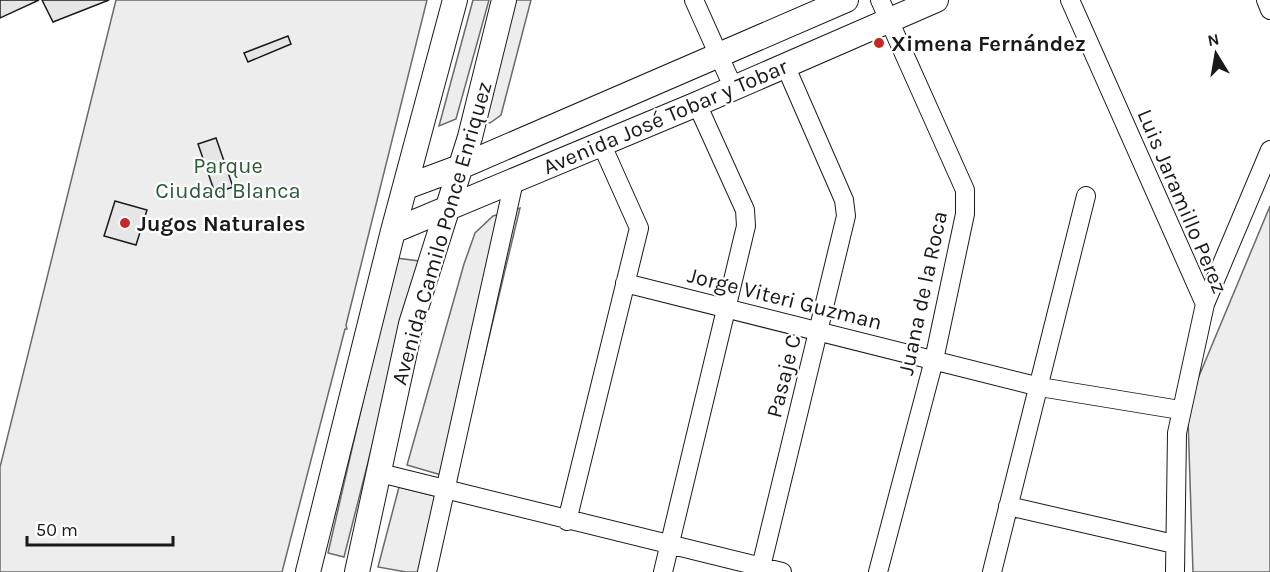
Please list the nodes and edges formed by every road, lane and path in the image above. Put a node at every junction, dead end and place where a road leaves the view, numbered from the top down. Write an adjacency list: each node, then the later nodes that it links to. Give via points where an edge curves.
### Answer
1 (455, 0): 18 (main road, Avenida Camilo Ponce Enriquez)
2 (504, 0): 16 (main road, Avenida Camilo Ponce Enriquez)
3 (694, 0): 10 (street)
4 (846, 0): 10 (main road, Avenida José Tobar y Tobar)
5 (936, 0): 8 (main road, Avenida José Tobar y Tobar)
6 (1070, 0): 23 (street, Luis Jaramillo Perez)
7 (1266, 0): 9 (street)
8 (885, 10): 11 (main road, Avenida José Tobar y Tobar); 26 (street, Juana de la Roca, via 964,190 966,214)
9 (1270, 10)
10 (717, 55): 12 (street); 16 (main road, Avenida José Tobar y Tobar)
11 (785, 65): 12 (main road, Avenida José Tobar y Tobar); 25 (street, Pasaje C, via 844,200 846,216)
12 (733, 87): 13 (main road, Avenida José Tobar y Tobar)
13 (697, 104): 14 (main road, Avenida José Tobar y Tobar); 24 (street, via 745,210 746,226)
14 (601, 143): 17 (main road, Avenida José Tobar y Tobar); 22 (street, via 639,228)
15 (1270, 150): 23 (street)
16 (460, 167): 18 (main road, Avenida José Tobar y Tobar); 20 (main road, Avenida Camilo Ponce Enriquez)
17 (514, 181): 20 (main road, Avenida José Tobar y Tobar); 30 (street)
18 (406, 187): 21 (main road, Avenida Camilo Ponce Enriquez)
19 (1086, 196): 27 (street)
20 (447, 208): 21 (main road, Avenida José Tobar y Tobar); 29 (main road, Avenida Camilo Ponce Enriquez, via 411,324)
21 (393, 231): 36 (main road, Avenida Camilo Ponce Enriquez)
22 (625, 283): 24 (street, Jorge Viteri Guzman); 32 (street)
23 (1205, 304): 28 (street, Luis Jaramillo Perez)
24 (728, 308): 25 (street, Jorge Viteri Guzman); 34 (street)
25 (819, 331): 26 (street, Jorge Viteri Guzman); 35 (street, Pasaje C)
26 (934, 360): 27 (street, Jorge Viteri Guzman); 41 (street, Juana de la Roca)
27 (1040, 387): 28 (street, Jorge Viteri Guzman); 31 (street)
28 (1180, 410): 33 (street, Luis Jaramillo Perez)
29 (380, 473): 30 (street); 37 (main road, Avenida Camilo Ponce Enriquez)
30 (445, 490): 32 (street); 38 (street)
31 (1008, 506): 33 (street); 42 (street)
32 (567, 521): 34 (street)
33 (1174, 544): 43 (street, Luis Jaramillo Perez)
34 (670, 545): 35 (street); 39 (street)
35 (761, 567): 40 (street)
36 (308, 572)
37 (357, 572)
38 (427, 572)
39 (663, 572)
40 (782, 572)
41 (878, 572)
42 (992, 572)
43 (1175, 572)

